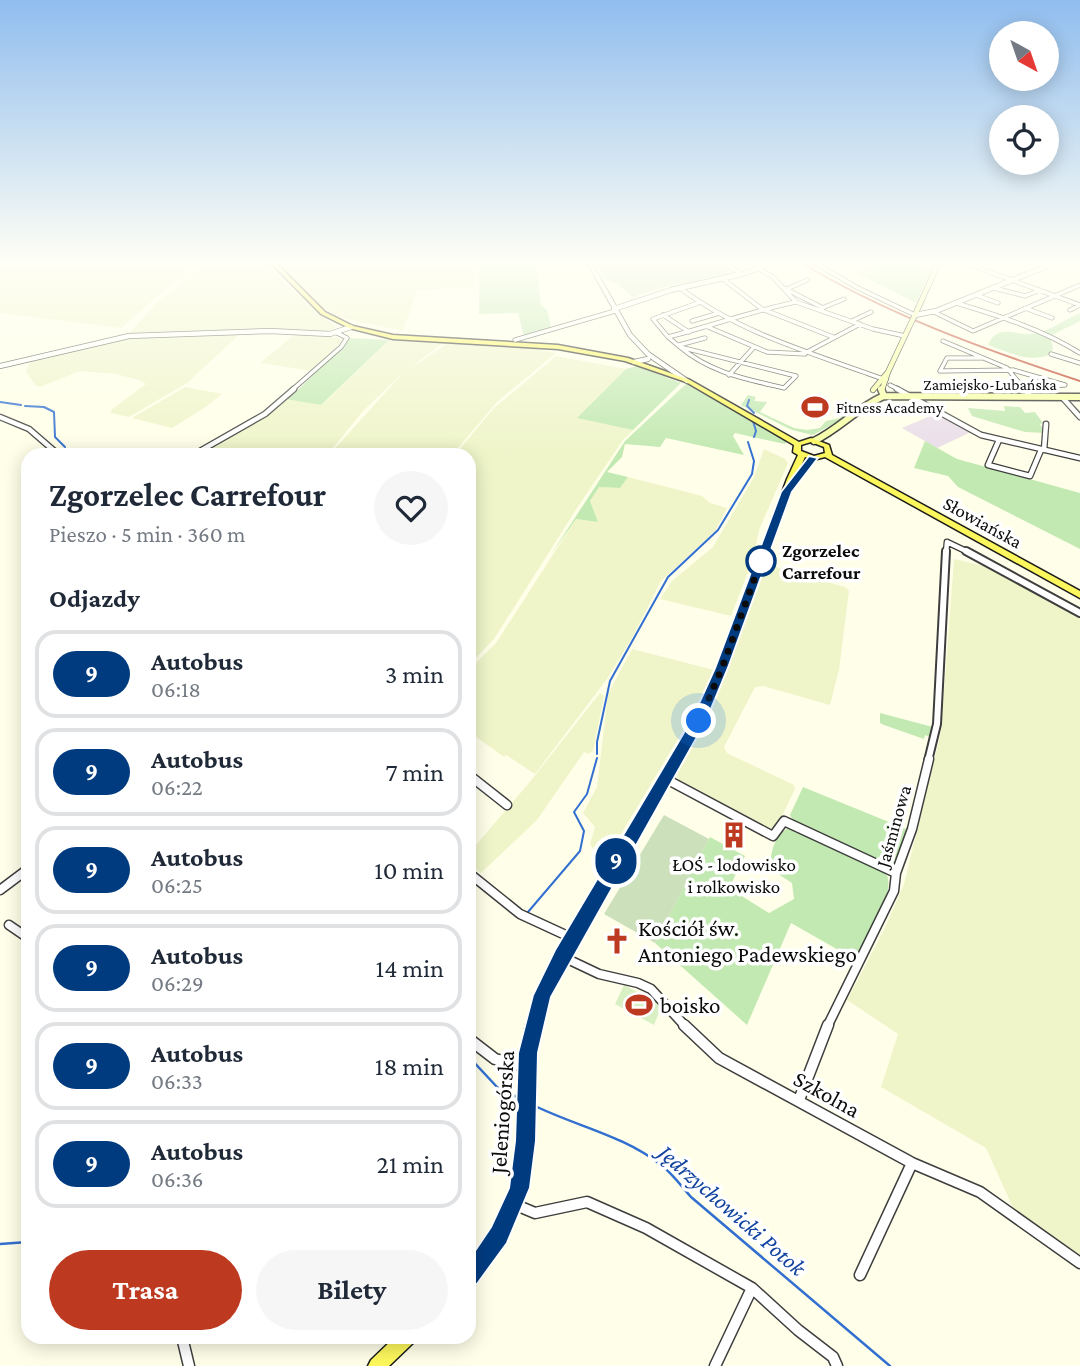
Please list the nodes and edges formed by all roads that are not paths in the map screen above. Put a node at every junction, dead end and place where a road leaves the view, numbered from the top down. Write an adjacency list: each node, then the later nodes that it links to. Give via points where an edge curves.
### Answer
1 (336, 326): 16 (main road)
2 (569, 326): 21 (street)
3 (624, 326): 30 (street)
4 (659, 326): 19 (street)
5 (679, 326): 17 (street)
6 (712, 326): 15 (street)
7 (741, 326): 26 (street)
8 (804, 326): 20 (street)
9 (856, 326): 20 (street)
10 (867, 326): 18 (street)
11 (910, 326): 18 (main road)
12 (962, 326): 13 (street, via 973,331)
13 (985, 326)
14 (1027, 326): 28 (street, via 1059,338)
15 (708, 327): 17 (street); 25 (street)
16 (340, 329): 30 (main road, via 351,327 393,337 565,347 634,362); 33 (street, via 125,336); 53 (street, via 348,338 286,397)
17 (689, 332): 19 (street)
18 (905, 336): 37 (main road)
19 (668, 337): 24 (street)
20 (833, 337): 26 (street)
21 (515, 340)
22 (695, 341): 24 (street)
23 (943, 341): 29 (street)
24 (679, 346): 31 (street); 35 (street, via 703,365)
25 (754, 348): 26 (street, via 798,358); 31 (street)
26 (807, 352): 37 (street)
27 (1051, 354): 32 (street)
28 (1080, 354)
29 (983, 358): 34 (street); 34 (street, via 947,358 940,371)
30 (646, 359): 36 (main road); 36 (street)
31 (743, 361): 35 (street); 35 (street, via 796,376 784,388)
32 (1080, 363)
33 (0, 366)
34 (1010, 370): 38 (street); 38 (street, via 1065,385)
35 (729, 375)
36 (688, 381): 50 (main road)
37 (886, 382): 39 (main road); 40 (street)
38 (1022, 387): 41 (street)
39 (877, 395): 40 (main road, Zamiejsko-Lubańska); 46 (main road)
40 (908, 396): 41 (main road, Zamiejsko-Lubańska); 49 (street, via 974,432)
41 (1030, 396): 42 (main road, Zamiejsko-Lubańska)
42 (1062, 397): 43 (main road, Zamiejsko-Lubańska); 45 (street)
43 (1080, 397)
44 (0, 417): 52 (street, via 29,429)
45 (1080, 417)
46 (848, 420): 48 (main road); 51 (main road)
47 (1046, 424): 54 (street)
48 (814, 440): 50 (main road); 51 (main road)
49 (999, 440): 54 (street); 54 (street, via 988,465 1030,476)
50 (801, 442): 55 (main road, via 796,450)
51 (825, 444): 56 (main road, via 830,451)
52 (51, 448)
53 (205, 448)
54 (1043, 450): 58 (street)
55 (802, 455): 57 (main road); 59 (main road, Jeleniogórska)
56 (826, 457): 57 (main road); 60 (main road, Słowiańska)
57 (813, 458): 59 (main road, Jeleniogórska)
58 (1080, 458)
59 (787, 492): 62 (main road, Jeleniogórska, via 712,694)
60 (1080, 595)
61 (1080, 613): 65 (street, Jaśminowa, via 947,542 937,724)
62 (666, 779): 65 (street, via 774,836 784,821); 71 (main road, Jeleniogórska)
63 (476, 781): 64 (street)
64 (507, 805)
65 (896, 873): 75 (street, Jaśminowa, via 894,891 833,1011)
66 (21, 874): 68 (street)
67 (476, 879): 71 (street, via 522,916)
68 (0, 890)
69 (9, 925): 70 (street)
70 (21, 933)
71 (572, 938): 72 (main road, Jeleniogórska)
72 (561, 956): 74 (main road, Jeleniogórska, via 536,1012); 75 (street, Szkolna, via 607,977 651,989 719,1058)
73 (476, 1044): 74 (street, via 495,1059)
74 (527, 1067): 77 (main road, Jeleniogórska, via 523,1166)
75 (799, 1100): 76 (street, Szkolna)
76 (912, 1163): 78 (street, Szkolna, via 980,1192); 80 (street)
77 (514, 1205): 79 (main road, Jeleniogórska); 81 (street, via 535,1213 587,1202 646,1228)
78 (1080, 1263)
79 (476, 1266)
80 (860, 1275)
81 (752, 1288): 84 (street); 87 (street)
82 (184, 1344): 85 (street)
83 (400, 1344): 86 (main road)
84 (835, 1362)
85 (189, 1366)
86 (377, 1366)
87 (715, 1366)

